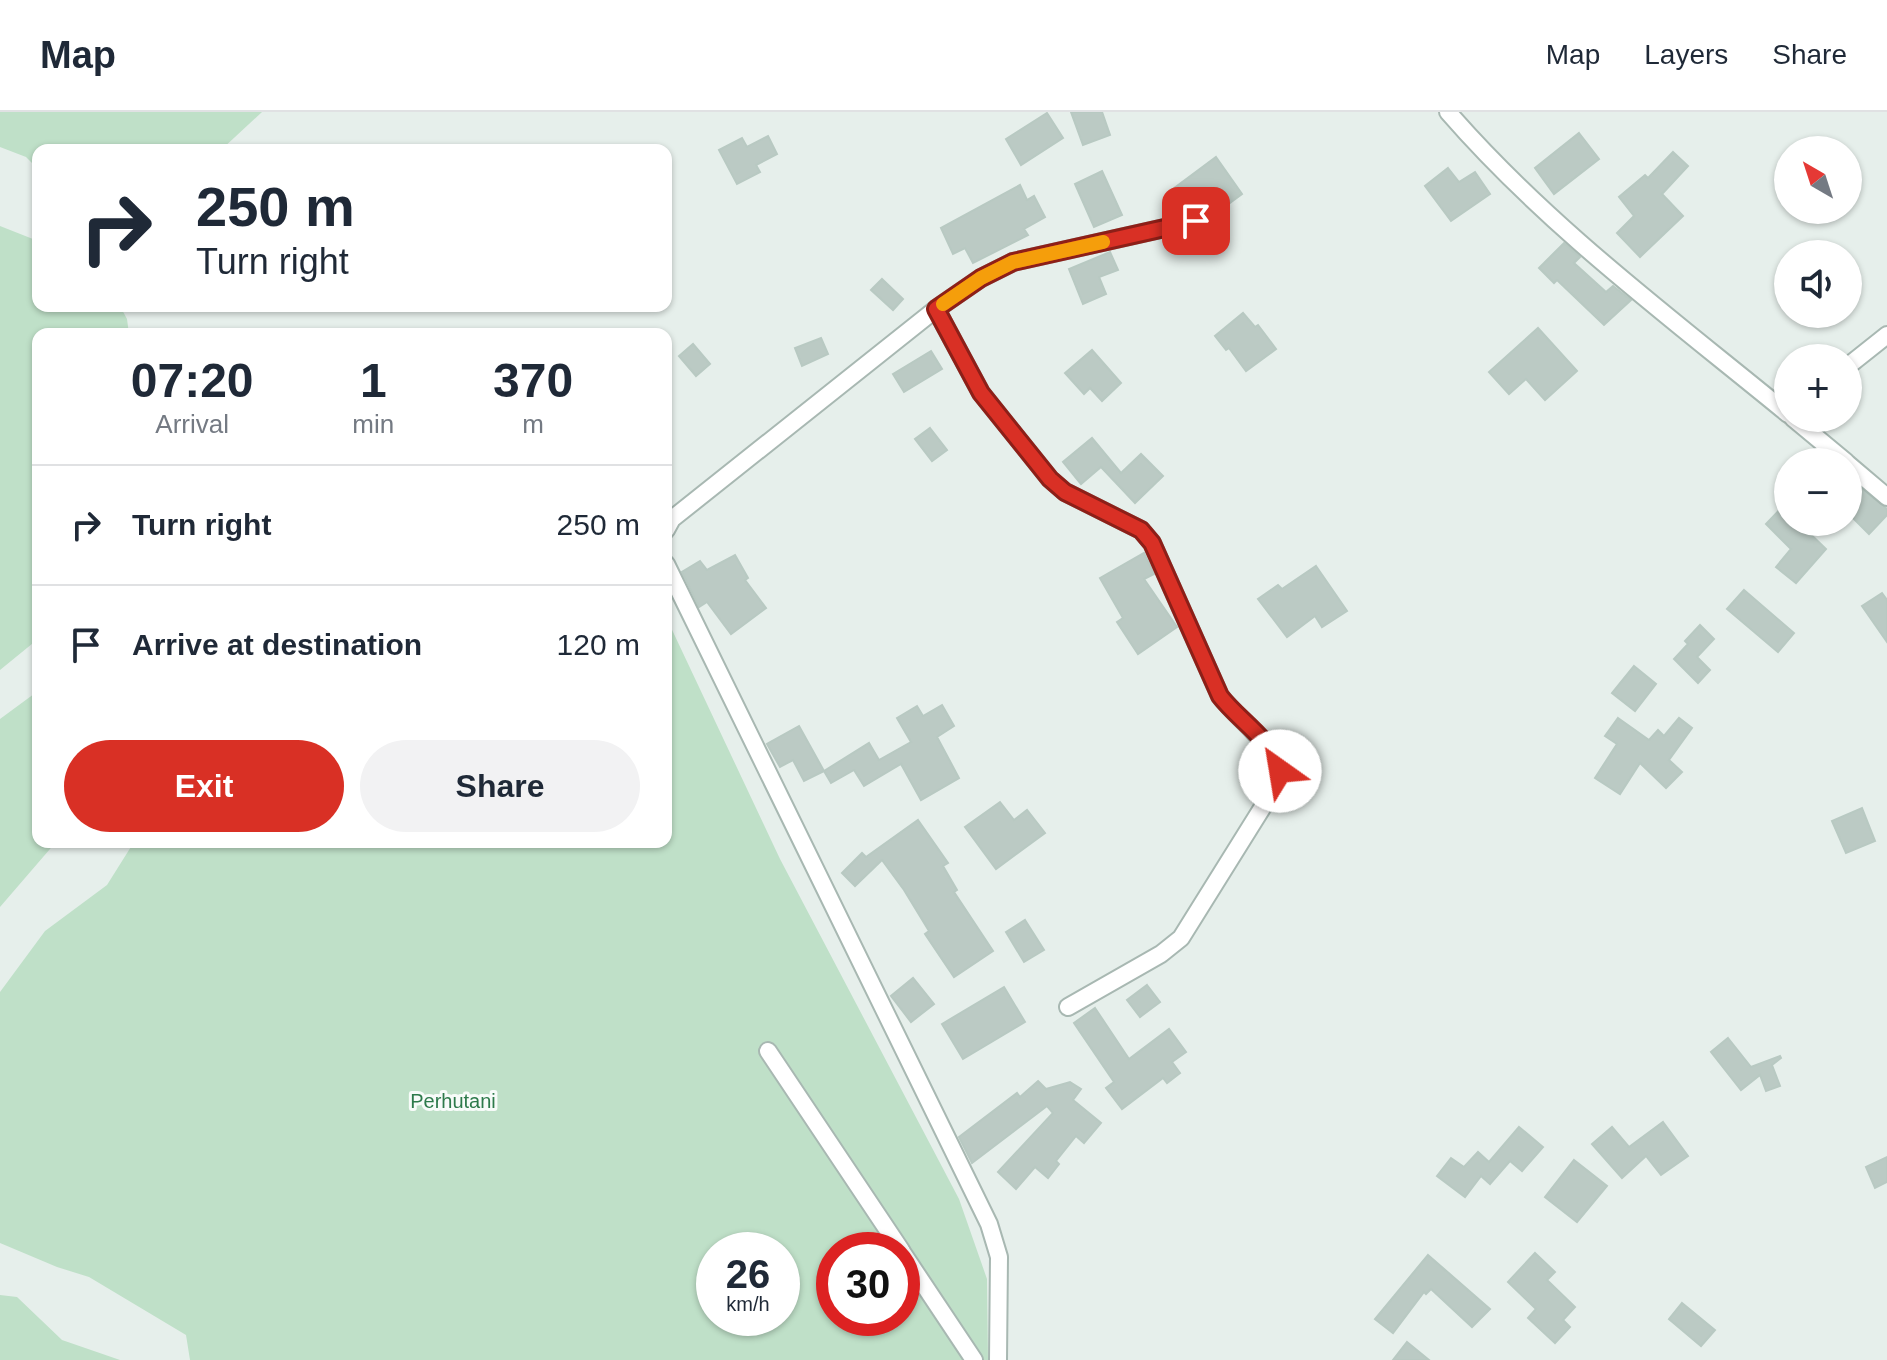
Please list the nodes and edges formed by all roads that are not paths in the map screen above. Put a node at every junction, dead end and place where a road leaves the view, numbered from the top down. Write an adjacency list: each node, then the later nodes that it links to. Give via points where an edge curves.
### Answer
1 (1448, 112): 6 (street, via 1598,259)
2 (1196, 221): 3 (street, via 1013,262)
3 (936, 309): 11 (street); 13 (street, via 981,393 1050,479 1065,492 1141,530 1152,543 1220,696 1273,751 1280,771 1274,789 1181,938)
4 (1887, 335): 5 (street)
5 (1862, 355)
6 (1774, 403)
7 (1813, 432): 8 (street)
8 (1831, 448)
9 (1862, 476): 10 (street)
10 (1887, 497)
11 (672, 519)
12 (672, 576): 18 (street, via 989,1224 999,1257)
13 (1068, 1007)
14 (768, 1051): 15 (street)
15 (888, 1232)
16 (920, 1279): 17 (street)
17 (974, 1360)
18 (998, 1360)

